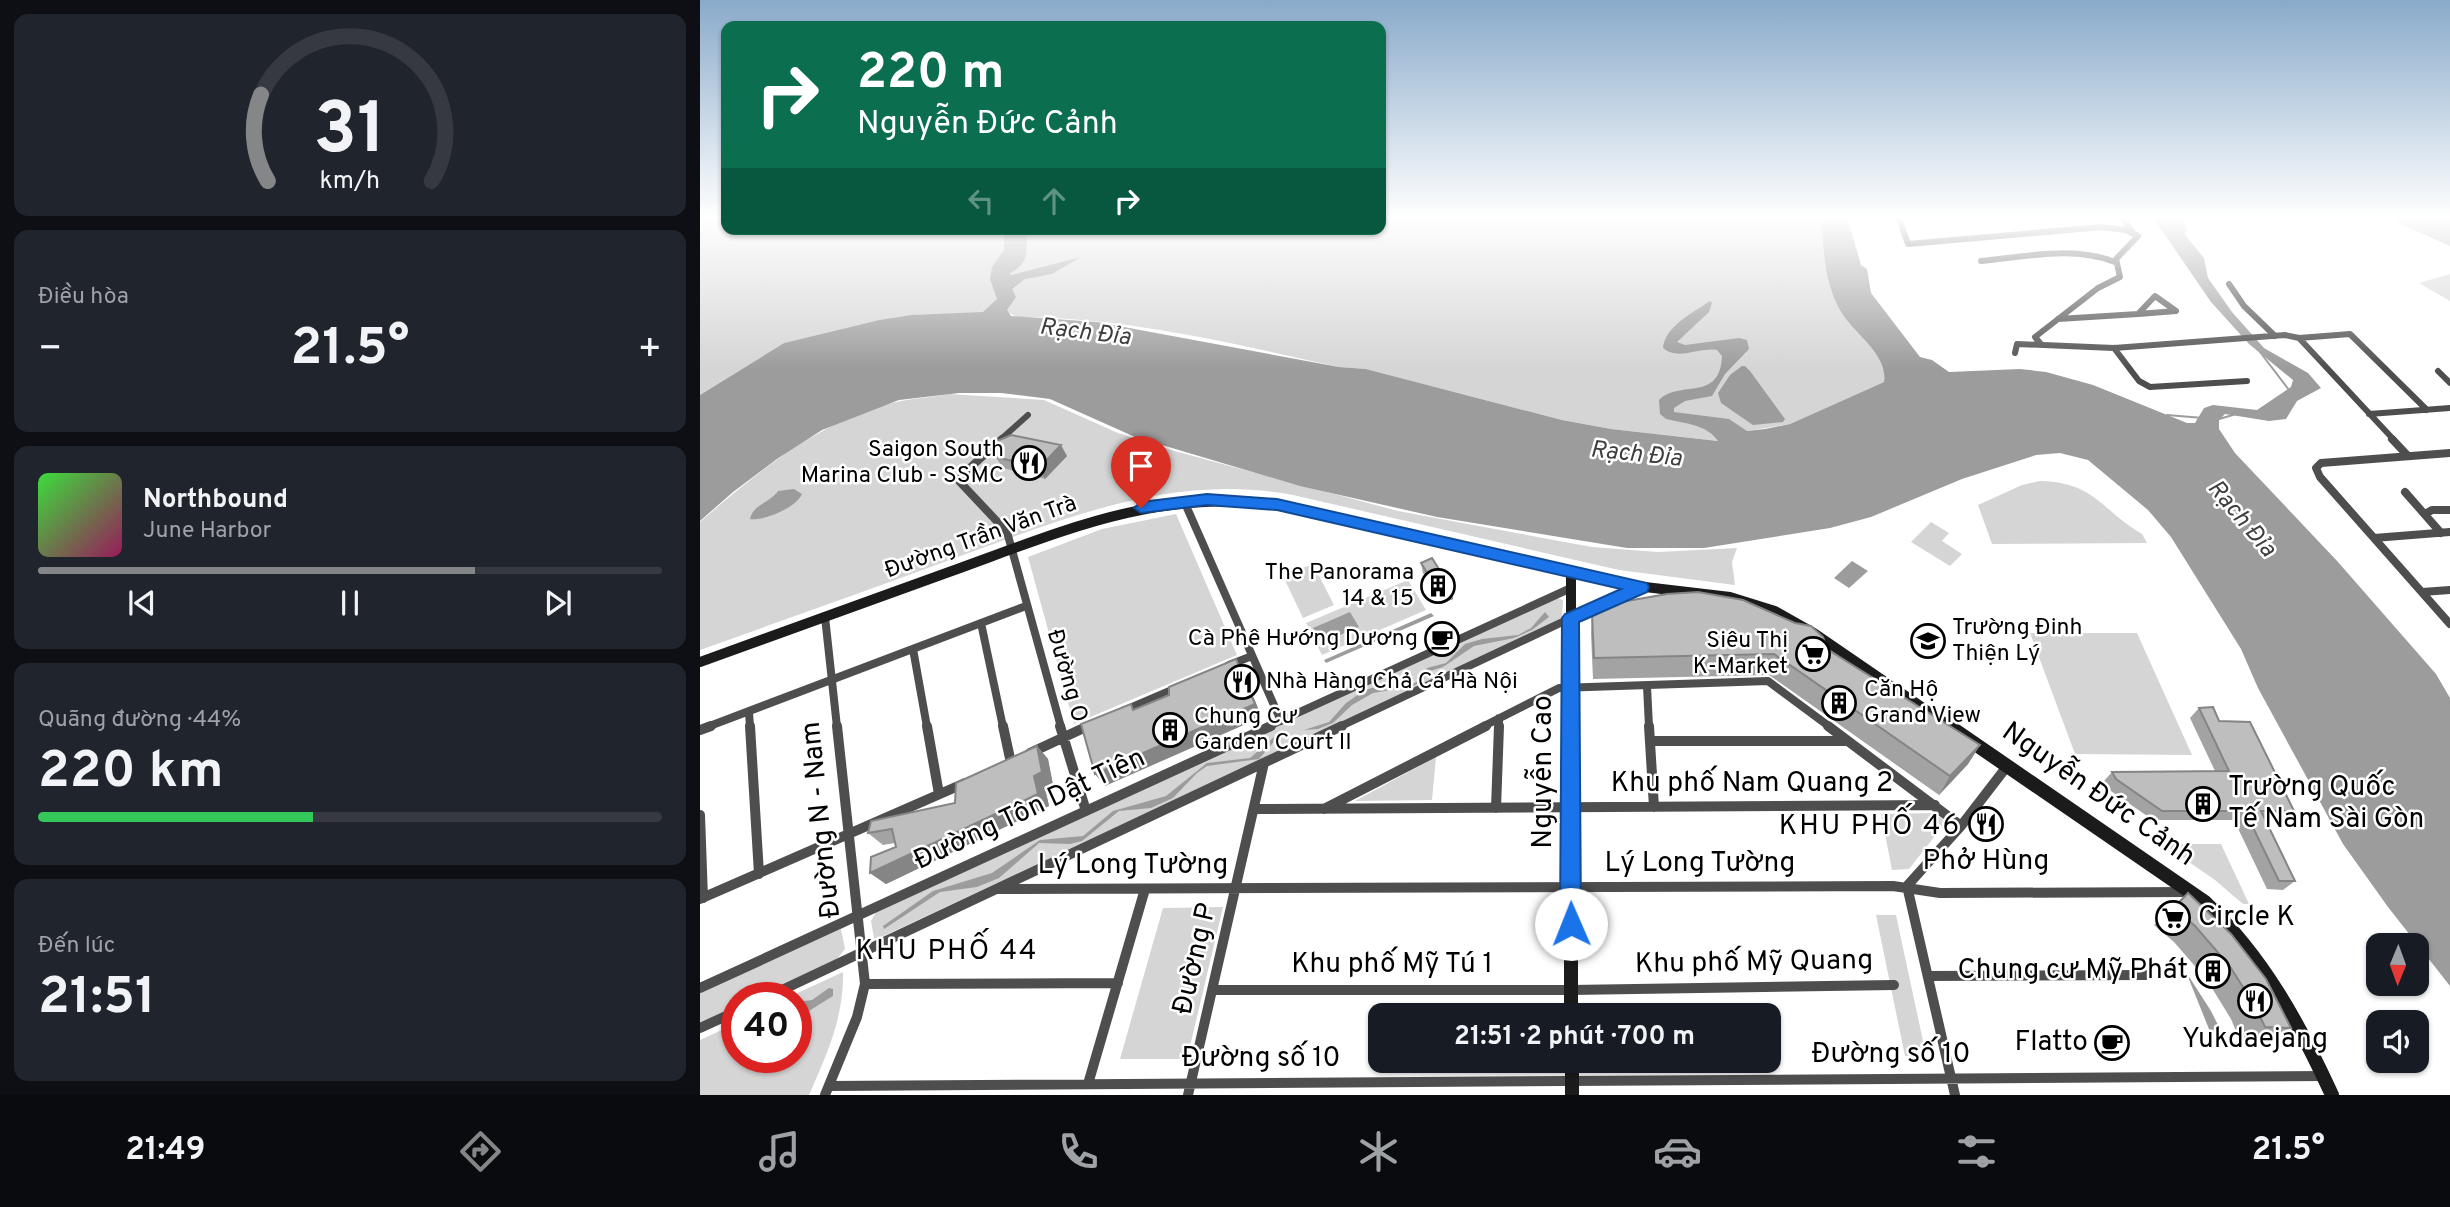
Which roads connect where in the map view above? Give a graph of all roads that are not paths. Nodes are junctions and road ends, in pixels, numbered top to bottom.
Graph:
1 (2117, 267) edge
2 (2229, 284) dead end
3 (2138, 314) junction
4 (2058, 319) junction
5 (2275, 336) junction
6 (2298, 338) junction
7 (2040, 343) junction
8 (2114, 348) junction
9 (2015, 353) dead end
10 (2438, 372) dead end
11 (2247, 381) dead end
12 (2450, 383) edge
13 (2450, 408) edge
14 (2427, 410) junction
15 (2369, 414) junction
16 (1028, 415) dead end
17 (2450, 453) edge
18 (2408, 456) junction
19 (2404, 492) dead end
20 (1184, 501) junction
21 (2450, 510) edge
22 (2425, 514) junction
23 (2446, 533) edge
24 (2374, 538) junction
25 (1011, 550) junction
26 (1571, 571) junction
27 (1641, 587) junction
28 (1571, 588) junction
29 (2450, 590) edge
30 (2422, 592) junction
31 (1026, 606) junction
32 (825, 617) junction
33 (1571, 618) junction
34 (981, 623) junction
35 (2450, 624) edge
36 (913, 649) junction
37 (1252, 656) junction
38 (700, 662) edge
39 (1214, 672) edge
40 (832, 680) junction
41 (1189, 682) edge
42 (1647, 685) junction
43 (1570, 686) junction
44 (749, 712) junction
45 (1113, 715) edge
46 (1499, 718) junction
47 (1101, 720) edge
48 (1281, 721) junction
49 (700, 730) edge
50 (1063, 736) junction
51 (1650, 741) junction
52 (1845, 741) junction
53 (1011, 763) junction
54 (1264, 763) junction
55 (2008, 765) junction
56 (999, 768) edge
57 (975, 778) edge
58 (939, 794) junction
59 (1934, 805) junction
60 (1570, 807) junction
61 (1654, 807) junction
62 (1496, 808) junction
63 (1254, 809) junction
64 (1324, 809) junction
65 (1086, 811) junction
66 (700, 815) edge
67 (1961, 826) junction
68 (849, 833) junction
69 (759, 874) junction
70 (1907, 886) junction
71 (1570, 887) junction
72 (1236, 888) junction
73 (997, 889) junction
74 (1145, 889) junction
75 (2193, 892) junction
76 (701, 899) edge
77 (857, 917) junction
78 (861, 952) junction
79 (2146, 975) dead end
80 (1928, 976) junction
81 (798, 982) edge
82 (1118, 983) junction
83 (864, 984) junction
84 (1894, 985) dead end
85 (700, 988) edge
86 (1212, 990) junction
87 (1571, 990) junction
88 (1572, 1003) edge
89 (721, 1018) edge
90 (700, 1028) edge
91 (2324, 1076) junction
92 (1951, 1079) junction
93 (1088, 1084) junction
94 (1572, 1088) edge
95 (1189, 1089) edge
96 (827, 1090) edge
97 (1955, 1095) edge
98 (2332, 1095) edge

1 - 4 street
2 - 5 street
3 - 3 street
3 - 4 street
4 - 7 street
5 - 6 street
5 - 8 street
6 - 14 street
6 - 15 street
7 - 8 street
7 - 9 street
8 - 11 street
10 - 12 street
13 - 14 street
14 - 15 street
15 - 18 street
16 - 25 street, Đường O
17 - 18 street
18 - 24 street
19 - 22 street
20 - 25 main road, Đường Trần Văn Trà
20 - 26 main road, Đường Trần Văn Trà
20 - 37 street
21 - 22 street
22 - 23 street
23 - 24 street
24 - 30 street
25 - 31 street, Đường O
25 - 32 main road, Đường Trần Văn Trà
26 - 27 main road, Nguyễn Đức Cảnh
26 - 28 main road, Nguyễn Cao
27 - 33 main road, Nguyễn Đức Cảnh
27 - 55 main road, Nguyễn Đức Cảnh
28 - 33 main road, Nguyễn Cao
28 - 48 street, Đường Tôn Dật Tiên
29 - 30 street
30 - 35 street
31 - 34 street
31 - 50 street, Đường O
32 - 38 main road, Đường Trần Văn Trà
32 - 40 street, Đường N - Nam
33 - 43 main road, Nguyễn Cao
33 - 54 street
34 - 36 street
34 - 53 street
36 - 40 street
36 - 58 street
37 - 39 street
37 - 48 street
40 - 44 street
40 - 68 street, Đường N - Nam
41 - 45 street
42 - 43 street, Khu phố Nam Quang 2
42 - 51 street
42 - 52 street, Khu phố Nam Quang 2
43 - 46 street
43 - 60 main road, Nguyễn Cao
44 - 49 street
44 - 69 street
46 - 62 street
46 - 64 street
47 - 50 street
48 - 65 street, Đường Tôn Dật Tiên
50 - 53 street
50 - 65 street, Đường O
51 - 52 street
51 - 61 street
52 - 59 street, Khu phố Nam Quang 2
53 - 56 street
54 - 63 street, Đường P
54 - 73 street
55 - 67 street
55 - 75 main road, Nguyễn Đức Cảnh
57 - 58 street
58 - 68 street
59 - 61 street, Khu phố Nam Quang 2
59 - 67 street, Khu phố Nam Quang 2
60 - 61 street, Khu phố Nam Quang 2
60 - 62 street, Khu phố Nam Quang 2
60 - 71 main road, Nguyễn Cao
62 - 64 street, Khu phố Nam Quang 2
63 - 64 street, Khu phố Nam Quang 2
63 - 72 street, Đường P
65 - 77 street, Đường Tôn Dật Tiên
66 - 76 street
67 - 70 street
68 - 69 street
68 - 77 street, Đường N - Nam
69 - 76 street
70 - 71 street, Lý Long Tường
70 - 75 street, Lý Long Tường
70 - 80 street
71 - 72 street, Lý Long Tường
71 - 87 main road, Nguyễn Cao
72 - 74 street, Lý Long Tường
72 - 86 street, Đường P
73 - 74 street, Lý Long Tường
73 - 78 street
74 - 82 street
75 - 91 main road, Nguyễn Đức Cảnh
77 - 78 street, Đường N - Nam
77 - 85 street, Đường Tôn Dật Tiên
78 - 81 street
78 - 83 street, Đường N - Nam
79 - 80 street
80 - 92 street
82 - 83 street
82 - 93 street
83 - 96 street, Đường N - Nam
84 - 87 street, Khu phố Mỹ Quang
86 - 87 street, Khu phố Mỹ Tú 1
86 - 95 street, Đường P
87 - 88 main road, Nguyễn Cao
89 - 90 street
91 - 92 street, Đường số 10
91 - 98 main road, Nguyễn Đức Cảnh
92 - 94 street, Đường số 10
92 - 97 street
93 - 95 street, Đường số 10
93 - 96 street, Đường số 10
94 - 95 street, Đường số 10

